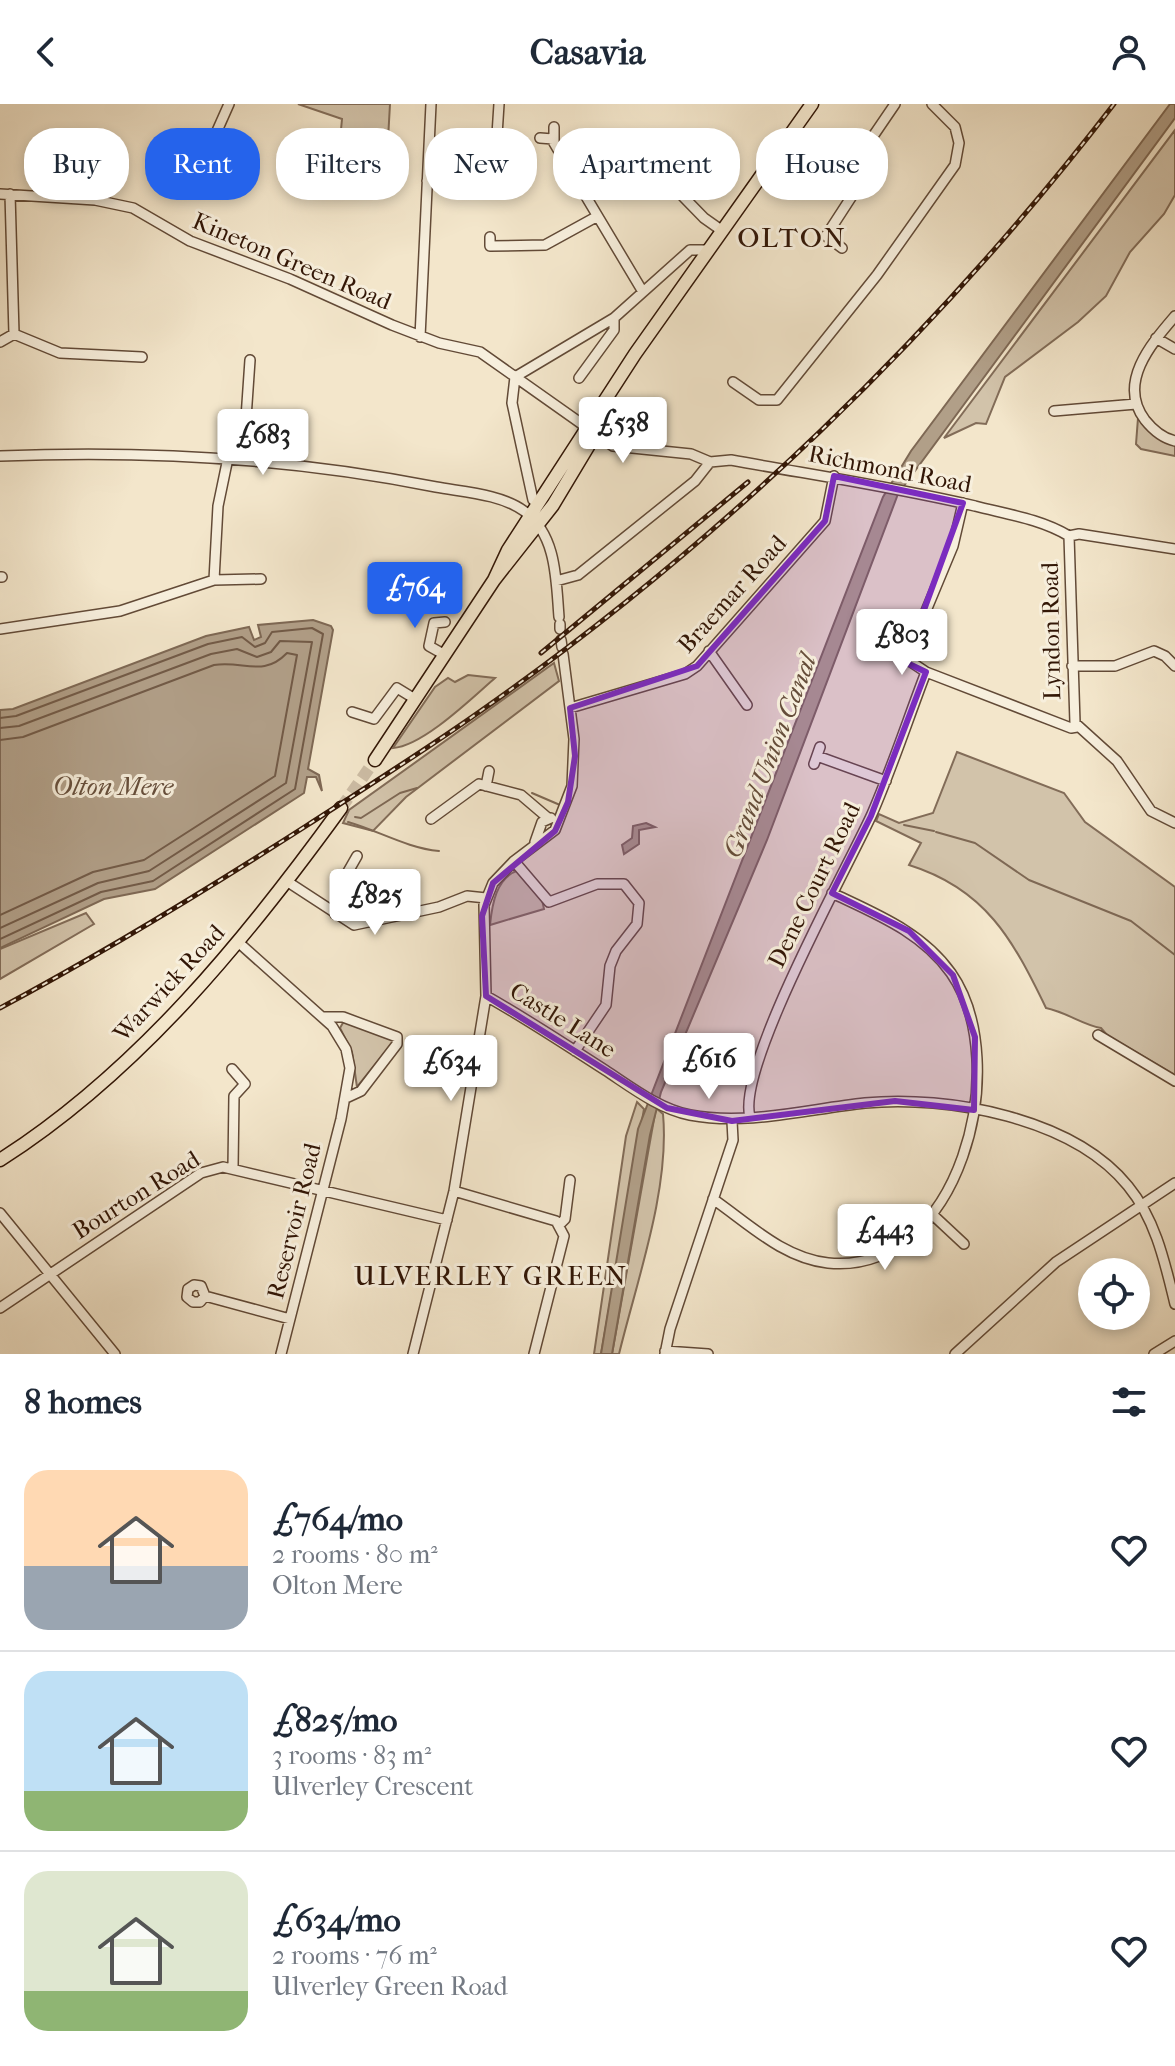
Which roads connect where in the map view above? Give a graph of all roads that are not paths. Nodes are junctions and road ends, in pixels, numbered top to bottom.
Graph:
1 (229, 104) edge
2 (431, 104) edge
3 (499, 104) edge
4 (812, 104) edge
5 (895, 104) edge
6 (932, 104) edge
7 (218, 128) edge
8 (430, 128) edge
9 (497, 128) edge
10 (540, 138) dead end
11 (553, 139) edge
12 (5, 194) edge
13 (426, 200) edge
14 (587, 200) edge
15 (686, 200) edge
16 (596, 217) junction
17 (721, 230) junction
18 (490, 237) dead end
19 (842, 248) dead end
20 (708, 250) junction
21 (643, 292) junction
22 (1175, 316) edge
23 (614, 318) junction
24 (14, 334) junction
25 (420, 337) junction
26 (1156, 338) junction
27 (0, 342) edge
28 (1175, 349) edge
29 (142, 357) dead end
30 (238, 369) dead end
31 (515, 377) junction
32 (579, 378) dead end
33 (733, 382) dead end
34 (1136, 404) junction
35 (1054, 411) dead end
36 (592, 434) junction
37 (1175, 441) edge
38 (0, 456) edge
39 (231, 458) junction
40 (710, 462) junction
41 (834, 476) junction
42 (533, 500) dead end
43 (963, 503) junction
44 (534, 521) junction
45 (1069, 536) junction
46 (1175, 549) edge
47 (261, 579) dead end
48 (214, 580) junction
49 (556, 581) junction
50 (445, 622) dead end
51 (0, 629) edge
52 (709, 651) junction
53 (445, 655) junction
54 (1072, 666) junction
55 (1175, 666) edge
56 (926, 672) junction
57 (415, 699) junction
58 (747, 705) dead end
59 (570, 708) junction
60 (352, 712) dead end
61 (1077, 727) junction
62 (817, 756) dead end
63 (375, 760) tunnel mouth
64 (489, 771) dead end
65 (886, 781) junction
66 (486, 786) junction
67 (341, 808) tunnel mouth
68 (431, 819) dead end
69 (1175, 823) edge
70 (548, 824) junction
71 (357, 856) dead end
72 (514, 861) junction
73 (288, 882) junction
74 (832, 893) junction
75 (486, 898) junction
76 (335, 914) junction
77 (238, 942) junction
78 (486, 996) junction
79 (323, 1017) junction
80 (1098, 1035) dead end
81 (575, 1051) junction
82 (232, 1069) dead end
83 (1175, 1081) edge
84 (346, 1098) junction
85 (974, 1110) junction
86 (750, 1117) junction
87 (732, 1121) junction
88 (0, 1160) edge
89 (233, 1167) junction
90 (570, 1180) dead end
91 (1175, 1183) edge
92 (323, 1189) junction
93 (454, 1191) junction
94 (713, 1199) junction
95 (1141, 1205) junction
96 (0, 1213) edge
97 (934, 1216) junction
98 (447, 1220) junction
99 (560, 1224) junction
100 (964, 1244) dead end
101 (50, 1274) junction
102 (205, 1296) dead end
103 (1175, 1304) edge
104 (0, 1308) edge
105 (290, 1319) junction
106 (1175, 1341) edge
107 (665, 1353) edge
108 (115, 1354) edge
109 (281, 1354) edge
110 (413, 1354) edge
111 (534, 1354) edge
112 (708, 1354) edge
113 (955, 1354) edge
114 (1154, 1354) edge

1 - 7 street
2 - 8 street
3 - 9 street
4 - 17 highway
5 - 19 street
6 - 33 street
10 - 11 street
12 - 24 street
12 - 25 street, Kineton Green Road
13 - 25 street
14 - 16 street
15 - 17 street
16 - 18 street
16 - 21 street
17 - 20 highway
20 - 21 street
20 - 36 highway
21 - 23 street
22 - 26 street
23 - 31 street
23 - 32 street
24 - 27 street
24 - 29 street
25 - 31 street, Kineton Green Road
26 - 28 street
26 - 34 street
30 - 39 street
31 - 36 street, Kineton Green Road
31 - 42 street
34 - 35 street
34 - 37 street
36 - 40 street, Richmond Road
36 - 44 highway
38 - 39 street
39 - 44 street
39 - 48 street
40 - 41 street, Richmond Road
40 - 49 street
41 - 43 street, Richmond Road
41 - 52 street, Braemar Road
43 - 45 street, Richmond Road
43 - 56 street
44 - 49 street
44 - 53 highway
45 - 46 street, Richmond Road
45 - 54 street, Lyndon Road
47 - 48 street
48 - 51 street
49 - 59 street
50 - 53 street
52 - 58 street
52 - 59 street, Braemar Road
53 - 57 highway
54 - 55 street
54 - 61 street, Lyndon Road
56 - 61 street
56 - 65 street, Dene Court Road
57 - 60 street
57 - 63 highway
59 - 70 street
61 - 69 street, Lyndon Road
62 - 65 street
64 - 66 street
65 - 74 street, Dene Court Road
66 - 68 street
66 - 70 street
67 - 73 highway, Warwick Road
70 - 72 street
71 - 76 street
72 - 75 street
72 - 81 street
73 - 76 street
73 - 77 highway, Warwick Road
74 - 85 street
74 - 86 street, Dene Court Road
75 - 76 street
75 - 78 street
77 - 79 street, Reservoir Road
77 - 88 highway, Warwick Road
78 - 81 street, Castle Lane
78 - 93 street
79 - 84 street, Reservoir Road
79 - 84 street
80 - 83 street
81 - 87 street, Castle Lane
82 - 89 street
84 - 92 street, Reservoir Road
85 - 86 street, Castle Lane
85 - 95 street, Castle Lane
85 - 97 street
86 - 87 street, Castle Lane
87 - 94 street
89 - 92 street, Bourton Road
89 - 101 street, Bourton Road
90 - 99 street
91 - 95 street
92 - 98 street, Bourton Road
92 - 105 street, Reservoir Road
93 - 98 street
93 - 99 street
94 - 97 street
94 - 107 street
95 - 103 street, Castle Lane
95 - 113 street
96 - 101 street
97 - 100 street
98 - 110 street
99 - 111 street
101 - 104 street, Bourton Road
101 - 108 street
102 - 105 street
105 - 109 street, Reservoir Road
106 - 114 street
107 - 112 street

